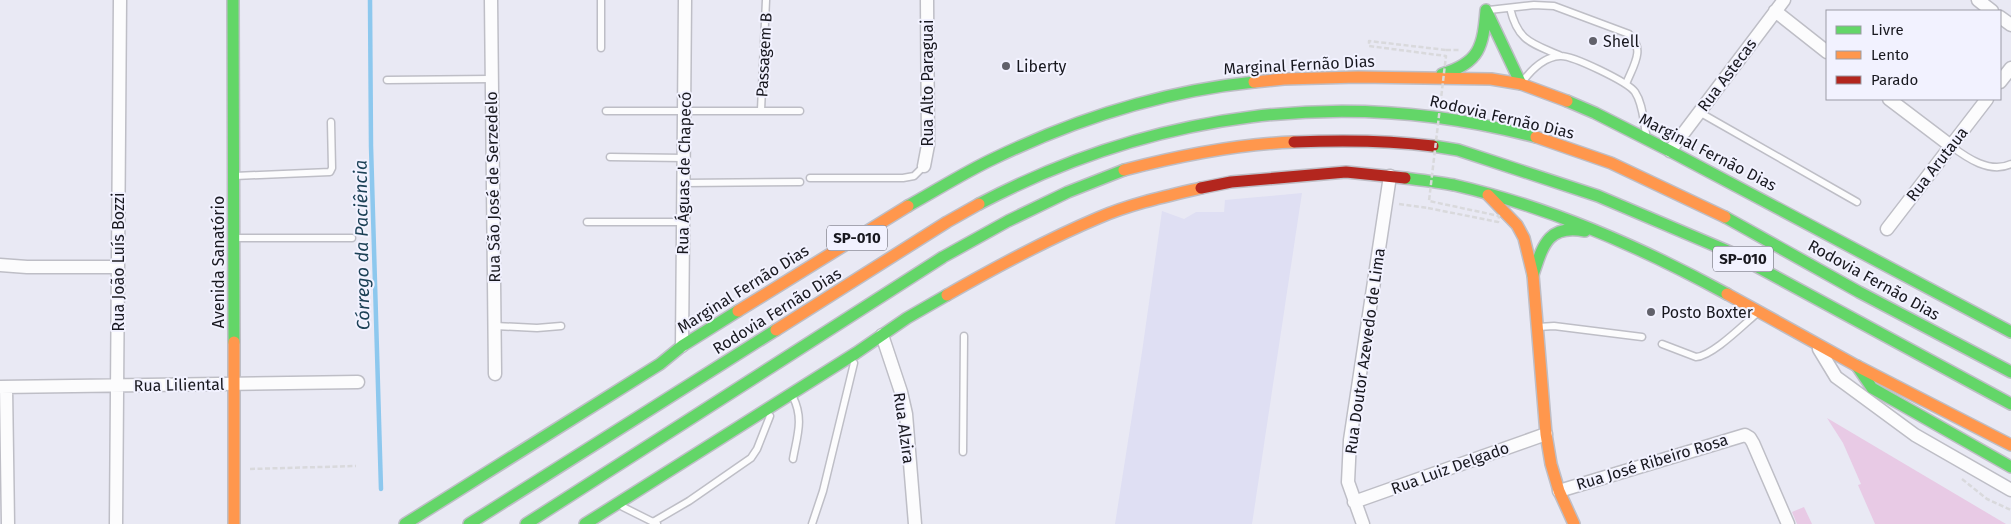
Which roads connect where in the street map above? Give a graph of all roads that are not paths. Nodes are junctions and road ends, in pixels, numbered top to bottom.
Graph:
1 (120, 0) edge
2 (233, 0) edge
3 (491, 0) edge
4 (601, 0) edge
5 (685, 0) edge
6 (766, 0) edge
7 (927, 0) edge
8 (1784, 0) edge
9 (1978, 0) edge
10 (1485, 5) edge
11 (1510, 8) junction
12 (1991, 10) edge
13 (1775, 11) junction
14 (2001, 18) edge
15 (2011, 26) edge
16 (601, 48) dead end
17 (1826, 51) edge
18 (1561, 56) junction
19 (2011, 68) edge
20 (492, 78) junction
21 (1426, 78) junction
22 (387, 80) dead end
23 (2001, 81) edge
24 (1521, 84) junction
25 (1626, 84) junction
26 (1890, 100) edge
27 (1986, 100) edge
28 (761, 110) junction
29 (606, 111) dead end
30 (685, 111) junction
31 (800, 112) dead end
32 (1699, 112) junction
33 (331, 122) dead end
34 (1647, 139) junction
35 (1951, 146) junction
36 (1670, 151) junction
37 (610, 157) dead end
38 (684, 158) junction
39 (2011, 164) edge
40 (924, 166) joint
41 (234, 176) junction
42 (1390, 176) junction
43 (810, 178) dead end
44 (800, 182) dead end
45 (684, 184) junction
46 (1486, 193) junction
47 (1857, 202) dead end
48 (587, 222) dead end
49 (684, 222) junction
50 (1887, 229) dead end
51 (1603, 233) junction
52 (234, 238) junction
53 (352, 238) dead end
54 (0, 265) edge
55 (118, 267) junction
56 (1533, 275) junction
57 (1759, 312) junction
58 (495, 326) junction
59 (561, 326) dead end
60 (1537, 327) junction
61 (2011, 332) edge
62 (882, 335) junction
63 (964, 336) dead end
64 (1642, 337) dead end
65 (1815, 343) junction
66 (1662, 344) dead end
67 (682, 346) junction
68 (856, 353) junction
69 (1858, 366) junction
70 (2011, 372) edge
71 (495, 374) dead end
72 (358, 382) dead end
73 (233, 384) junction
74 (118, 386) junction
75 (3, 387) edge
76 (791, 394) junction
77 (2011, 404) edge
78 (774, 405) junction
79 (1546, 434) junction
80 (2011, 445) edge
81 (963, 452) dead end
82 (793, 459) dead end
83 (2011, 467) edge
84 (2011, 490) edge
85 (1559, 491) junction
86 (1354, 502) junction
87 (618, 504) junction
88 (655, 523) edge
89 (8, 524) edge
90 (116, 524) edge
91 (234, 524) edge
92 (405, 524) edge
93 (469, 524) edge
94 (526, 524) edge
95 (585, 524) edge
96 (812, 524) edge
97 (915, 524) edge
98 (1363, 524) edge
99 (1574, 524) edge
100 (1788, 524) edge

1 - 55 street, Rua João Luís Bozzi
2 - 41 main road, Avenida Sanatório
3 - 20 street, Rua São José de Serzedelo
4 - 16 lane
5 - 30 street, Rua Águas de Chapecó
6 - 28 lane, Passagem B
7 - 40 street, Rua Alto Paraguai
8 - 13 street, Rua Astecas
9 - 12 street
10 - 11 lane
10 - 21 main road
10 - 24 main road
11 - 18 lane
11 - 25 lane
13 - 17 street
13 - 32 street, Rua Astecas
14 - 15 street
18 - 24 lane
18 - 25 lane
19 - 23 street
20 - 22 lane
20 - 58 street, Rua São José de Serzedelo
21 - 24 main road, Marginal Fernão Dias / SP-010
21 - 67 main road, Marginal Fernão Dias / SP-010
24 - 34 main road, Marginal Fernão Dias / SP-010
25 - 34 lane
26 - 35 street
27 - 35 street, Rua Arutaua
28 - 30 lane
28 - 31 lane
29 - 30 lane
30 - 38 street, Rua Águas de Chapecó
32 - 36 street, Rua Astecas
32 - 47 lane
33 - 41 lane
34 - 36 main road, Marginal Fernão Dias / SP-010
35 - 39 lane
35 - 50 street, Rua Arutaua
36 - 61 main road, Marginal Fernão Dias / SP-010
37 - 38 lane
38 - 45 street, Rua Águas de Chapecó
40 - 43 lane
41 - 52 main road, Avenida Sanatório
42 - 46 main road, SP-010
42 - 62 main road, SP-010
42 - 86 street, Rua Doutor Azevedo de Lima
44 - 45 lane
45 - 49 street, Rua Águas de Chapecó
46 - 51 main road, SP-010
46 - 56 main road
48 - 49 lane
49 - 67 street, Rua Águas de Chapecó
51 - 56 main road
51 - 57 main road, SP-010
52 - 53 lane
52 - 73 main road, Avenida Sanatório
54 - 55 street
55 - 74 street, Rua João Luís Bozzi
56 - 60 main road
57 - 65 main road, SP-010
57 - 66 lane
58 - 59 lane
58 - 71 street, Rua São José de Serzedelo
60 - 64 lane
60 - 79 main road
62 - 68 main road, SP-010
62 - 97 street, Rua Alzira
63 - 81 lane
65 - 69 main road, SP-010
65 - 84 street
67 - 92 main road, Marginal Fernão Dias / SP-010
68 - 76 main road, SP-010
68 - 96 lane
69 - 80 main road
69 - 83 main road
70 - 93 main road, Rodovia Fernão Dias / SP-010
72 - 73 street, Rua Liliental
73 - 74 street, Rua Liliental
73 - 91 main road, Avenida Sanatório
74 - 75 street, Rua Liliental
74 - 90 street, Rua João Luís Bozzi
75 - 89 street
76 - 78 main road, SP-010
76 - 82 lane
77 - 94 main road, SP-010
78 - 87 main road, SP-010
78 - 88 lane
79 - 85 main road
79 - 86 street, Rua Luiz Delgado
85 - 99 main road
85 - 100 street, Rua José Ribeiro Rosa
86 - 98 street, Rua Doutor Azevedo de Lima
87 - 88 lane
87 - 95 main road, SP-010

